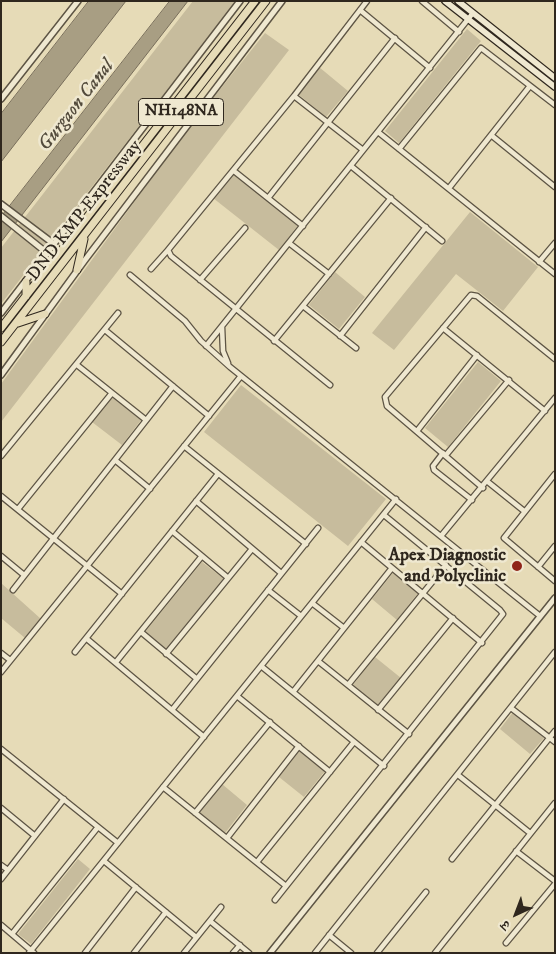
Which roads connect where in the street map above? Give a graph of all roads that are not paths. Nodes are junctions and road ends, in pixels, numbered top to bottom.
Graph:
1 (78, 1) edge
2 (240, 1) edge
3 (255, 1) edge
4 (266, 1) edge
5 (282, 1) edge
6 (367, 1) edge
7 (422, 1) edge
8 (445, 1) edge
9 (458, 1) edge
10 (360, 10) junction
11 (473, 13) junction
12 (468, 20) junction
13 (458, 32) junction
14 (395, 38) junction
15 (430, 68) junction
16 (555, 78) edge
17 (530, 86) junction
18 (555, 87) edge
19 (294, 96) junction
20 (1, 99) edge
21 (555, 106) edge
22 (328, 122) junction
23 (378, 132) junction
24 (491, 135) junction
25 (399, 149) junction
26 (363, 150) junction
27 (351, 166) junction
28 (234, 171) junction
29 (555, 187) edge
30 (449, 188) junction
31 (268, 198) junction
32 (390, 198) junction
33 (3, 205) edge
34 (1, 216) edge
35 (303, 226) junction
36 (426, 227) junction
37 (245, 228) dead end
38 (85, 236) junction
39 (442, 241) dead end
40 (555, 243) edge
41 (54, 244) junction
42 (289, 244) junction
43 (168, 250) junction
44 (47, 253) junction
45 (539, 262) junction
46 (78, 270) junction
47 (151, 270) dead end
48 (329, 274) junction
49 (555, 274) edge
50 (130, 275) dead end
51 (200, 280) junction
52 (26, 282) junction
53 (26, 296) junction
54 (303, 306) junction
55 (236, 309) junction
56 (1, 313) edge
57 (45, 314) junction
58 (118, 314) dead end
59 (18, 323) junction
60 (223, 326) junction
61 (1, 328) edge
62 (443, 328) junction
63 (105, 330) junction
64 (340, 336) junction
65 (274, 341) junction
66 (1, 342) edge
67 (206, 346) junction
68 (356, 348) dead end
69 (478, 355) junction
70 (555, 359) edge
71 (77, 365) junction
72 (230, 367) junction
73 (1, 375) edge
74 (241, 376) junction
75 (509, 380) junction
76 (330, 385) dead end
77 (173, 386) junction
78 (112, 393) junction
79 (555, 398) edge
80 (545, 411) junction
81 (209, 416) junction
82 (146, 420) junction
83 (417, 431) junction
84 (184, 446) junction
85 (444, 454) junction
86 (1, 456) edge
87 (114, 460) junction
88 (218, 474) junction
89 (555, 474) edge
90 (488, 482) junction
91 (483, 488) junction
92 (150, 489) junction
93 (1, 496) edge
94 (396, 499) junction
95 (472, 500) junction
96 (196, 502) junction
97 (18, 510) junction
98 (524, 512) junction
99 (384, 515) junction
100 (318, 528) dead end
101 (172, 531) junction
102 (441, 536) junction
103 (53, 538) junction
104 (362, 542) junction
105 (306, 544) junction
106 (555, 546) edge
107 (252, 549) junction
108 (1, 556) edge
109 (202, 556) junction
110 (446, 565) junction
111 (88, 566) junction
112 (538, 567) junction
113 (392, 568) junction
114 (281, 574) junction
115 (24, 575) junction
116 (227, 577) junction
117 (555, 581) edge
118 (12, 590) dead end
119 (268, 590) junction
120 (423, 593) junction
121 (122, 594) junction
122 (555, 598) edge
123 (312, 604) junction
124 (301, 616) junction
125 (540, 616) junction
126 (453, 618) junction
127 (344, 628) junction
128 (141, 632) junction
129 (87, 638) junction
130 (482, 643) junction
131 (76, 652) dead end
132 (555, 652) edge
133 (1, 653) edge
134 (166, 654) junction
135 (10, 660) junction
136 (318, 661) junction
137 (116, 662) junction
138 (261, 666) junction
139 (1, 672) edge
140 (197, 679) junction
141 (348, 685) junction
142 (293, 692) junction
143 (237, 696) junction
144 (510, 708) junction
145 (172, 710) junction
146 (378, 710) junction
147 (270, 722) junction
148 (555, 731) edge
149 (409, 734) junction
150 (204, 736) junction
151 (549, 737) junction
152 (354, 742) junction
153 (555, 742) edge
154 (299, 746) junction
155 (1, 749) edge
156 (384, 766) junction
157 (330, 772) junction
158 (458, 775) junction
159 (163, 787) junction
160 (64, 799) junction
161 (555, 803) edge
162 (495, 805) junction
163 (1, 808) edge
164 (196, 813) junction
165 (98, 827) junction
166 (530, 834) junction
167 (35, 836) junction
168 (227, 838) junction
169 (118, 843) junction
170 (516, 851) junction
171 (452, 859) dead end
172 (104, 861) junction
173 (256, 862) junction
174 (1, 865) edge
175 (8, 870) junction
176 (1, 879) edge
177 (555, 883) edge
178 (286, 886) junction
179 (136, 887) junction
180 (426, 892) dead end
181 (275, 900) dead end
182 (221, 907) dead end
183 (166, 912) junction
184 (210, 921) junction
185 (1, 925) edge
186 (12, 934) junction
187 (329, 935) junction
188 (196, 937) junction
189 (506, 943) dead end
190 (240, 945) junction
191 (31, 952) edge
192 (84, 953) edge
193 (134, 953) edge
194 (184, 953) edge
195 (233, 953) edge
196 (249, 953) edge
197 (270, 953) edge
198 (314, 953) edge
199 (350, 953) edge
200 (377, 953) edge
201 (435, 953) edge

1 - 20 street
2 - 41 street
3 - 53 highway, DND KMP Expressway / NH148NA
4 - 38 highway, DND KMP Expressway / NH148NA
5 - 46 street
6 - 10 street
7 - 13 street
8 - 12 main road
9 - 11 main road
10 - 14 street
10 - 19 street
11 - 12 street
11 - 16 main road
12 - 13 street
12 - 18 main road
13 - 15 street
14 - 15 street
14 - 22 street
15 - 23 street
17 - 21 street
17 - 24 street
17 - 25 street
19 - 22 street
19 - 28 street
22 - 26 street
22 - 31 street
23 - 25 street
23 - 26 street
24 - 29 street
24 - 30 street
25 - 30 street
26 - 27 street
27 - 32 street
27 - 35 street
28 - 31 street
28 - 43 street
30 - 45 street
31 - 35 street
32 - 36 street
32 - 48 street
33 - 41 street
34 - 44 street
35 - 42 street
36 - 39 street
36 - 64 street
37 - 51 street
38 - 46 highway
38 - 59 highway, DND KMP Expressway / NH148NA
40 - 45 street
41 - 44 street
42 - 48 street
42 - 55 street
43 - 47 street
43 - 51 street
44 - 52 street
45 - 49 street
46 - 57 street
48 - 54 street
50 - 67 street
51 - 55 street
52 - 53 highway
52 - 56 street
53 - 61 highway, DND KMP Expressway / NH148NA
54 - 64 street
54 - 65 street
55 - 60 street
55 - 65 street
57 - 59 highway
57 - 73 street
58 - 63 street
59 - 66 highway, DND KMP Expressway / NH148NA
60 - 67 street
60 - 72 street
62 - 69 street
62 - 70 street
62 - 83 street
63 - 71 street
63 - 77 street
64 - 68 street
65 - 76 street
67 - 72 street
69 - 75 street
69 - 83 street
71 - 78 street
71 - 86 street
72 - 74 street
74 - 81 street
74 - 94 street
75 - 80 street
75 - 85 street
77 - 81 street
77 - 82 street
78 - 82 street
78 - 97 street
79 - 80 street
80 - 90 street
81 - 84 street
82 - 87 street
83 - 85 street
84 - 88 street
84 - 92 street
85 - 91 street
85 - 95 street
87 - 92 street
87 - 103 street
88 - 96 street
88 - 105 street
89 - 98 street
90 - 91 street
90 - 98 street
91 - 95 street
92 - 111 street
93 - 97 street
94 - 99 street
94 - 102 street
95 - 102 street
96 - 101 street
96 - 107 street
97 - 103 street
98 - 112 street
99 - 104 street
99 - 110 street
100 - 105 street
101 - 109 street
101 - 121 street
102 - 125 street
103 - 111 street
103 - 115 street
104 - 113 street
104 - 123 street
105 - 114 street
106 - 112 street
107 - 114 street
107 - 116 street
108 - 115 street
109 - 116 street
109 - 128 street
110 - 120 street
110 - 130 street
111 - 121 street
111 - 135 street
112 - 117 street
113 - 120 street
113 - 127 street
114 - 119 street
115 - 118 street
116 - 134 street
119 - 124 street
119 - 140 street
120 - 126 street
120 - 141 street
121 - 129 street
122 - 125 street
123 - 124 street
123 - 127 street
124 - 138 street
125 - 197 street
126 - 130 street
126 - 146 street
127 - 136 street
128 - 134 street
128 - 137 street
129 - 131 street
129 - 137 street
130 - 149 street
132 - 144 street
133 - 135 street
134 - 140 street
135 - 139 street
136 - 141 street
136 - 142 street
137 - 145 street
138 - 142 street
138 - 143 street
140 - 145 street
141 - 146 street
142 - 152 street
143 - 147 street
143 - 150 street
144 - 151 street
144 - 158 street
145 - 150 street
146 - 149 street
147 - 154 street
147 - 164 street
148 - 151 street
149 - 156 street
150 - 159 street
151 - 153 street
151 - 162 street
152 - 156 street
152 - 157 street
154 - 157 street
154 - 168 street
155 - 160 street
156 - 178 street
157 - 173 street
158 - 162 street
158 - 187 street
159 - 164 street
159 - 169 street
160 - 165 street
160 - 167 street
161 - 166 street
162 - 166 street
162 - 171 street
163 - 167 street
164 - 168 street
165 - 169 street
165 - 186 street
166 - 170 street
167 - 175 street
168 - 173 street
169 - 172 street
170 - 177 street
170 - 201 street
172 - 179 street
172 - 191 street
173 - 178 street
174 - 175 street
175 - 176 street
177 - 189 street
178 - 181 street
179 - 183 street
179 - 192 street
180 - 200 street
182 - 184 street
183 - 188 street
183 - 193 street
184 - 188 street
184 - 190 street
185 - 186 street
186 - 191 street
187 - 198 street
187 - 199 street
188 - 194 street
190 - 195 street
190 - 196 street

